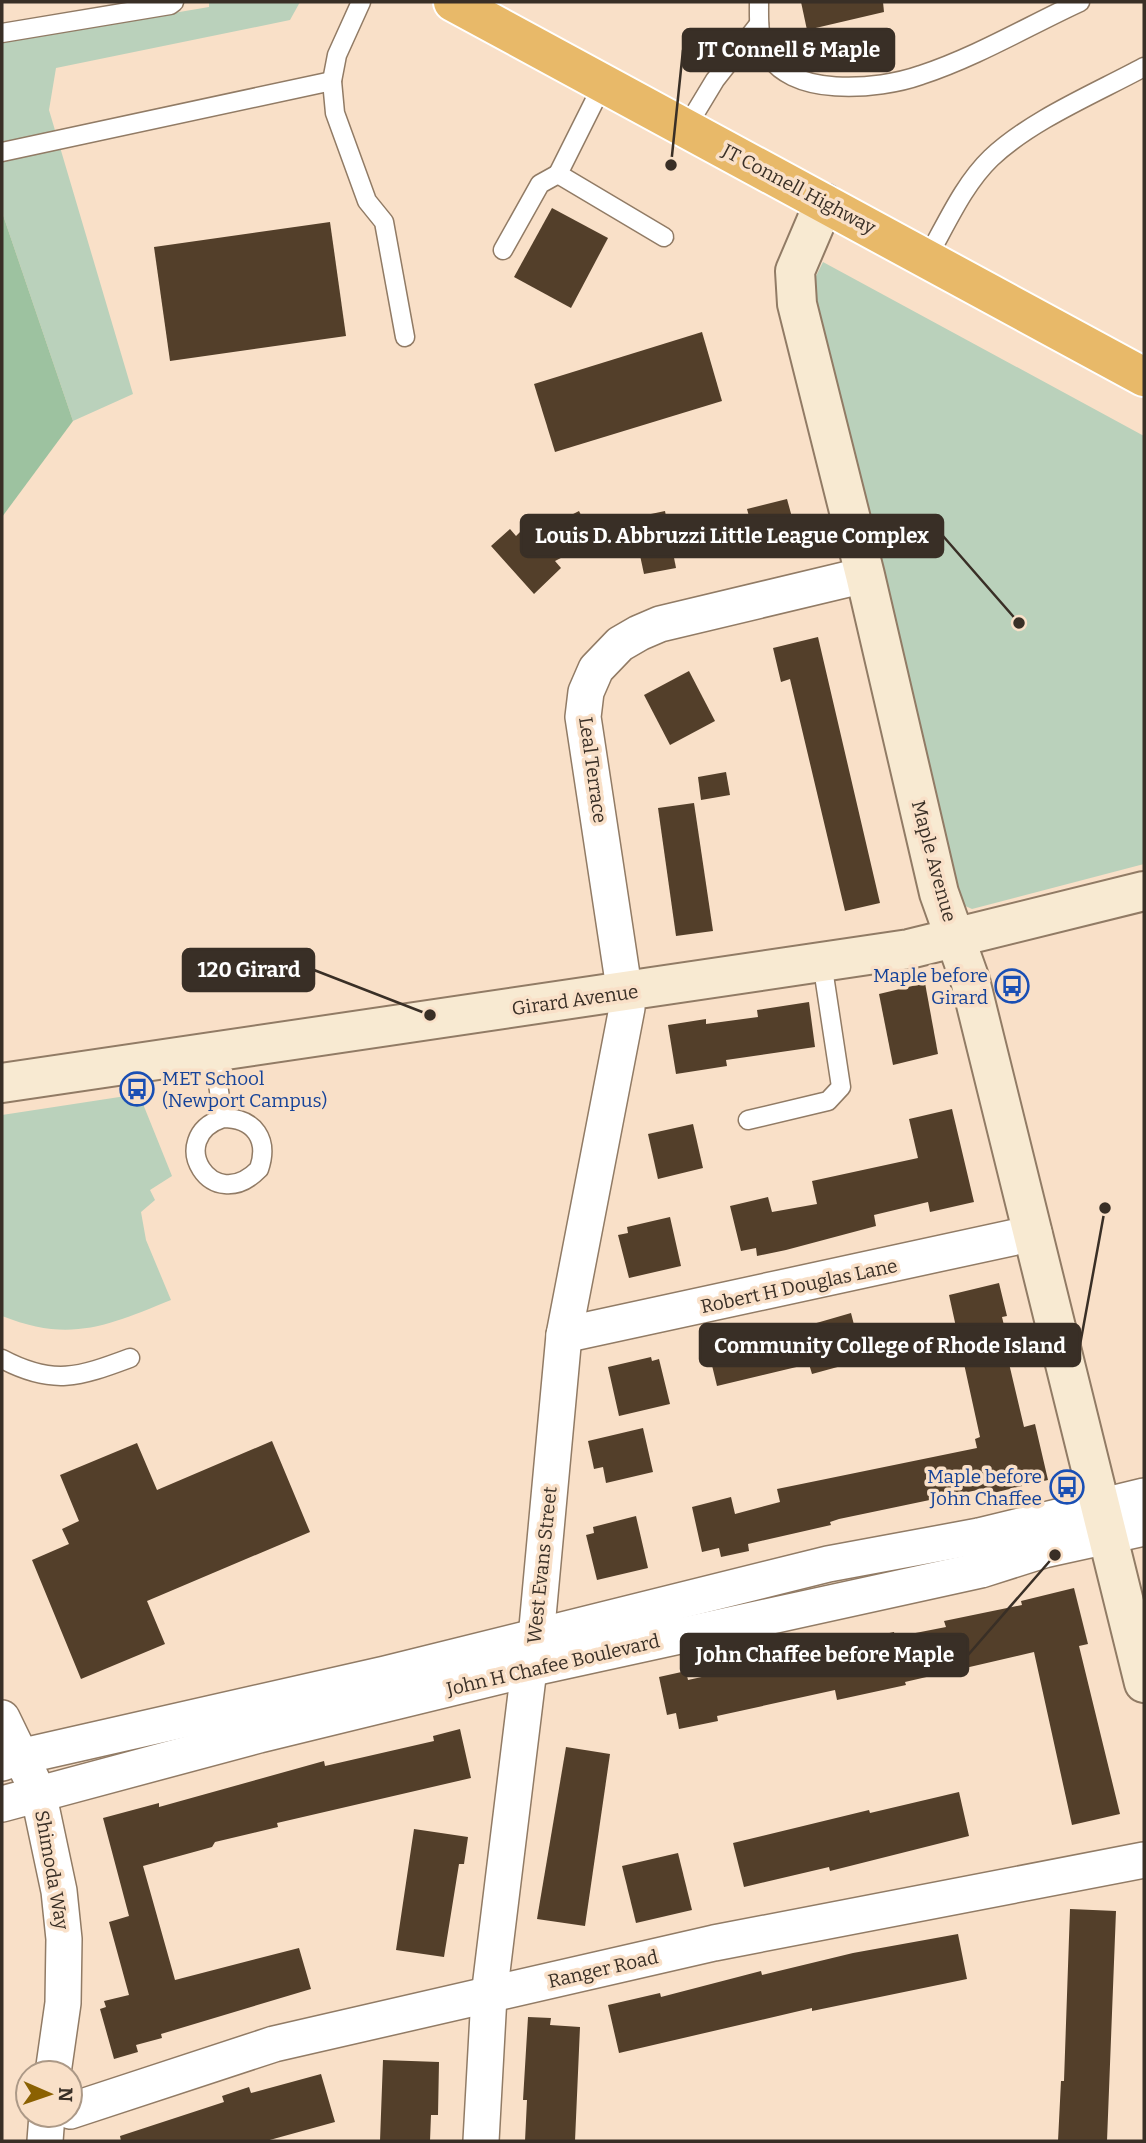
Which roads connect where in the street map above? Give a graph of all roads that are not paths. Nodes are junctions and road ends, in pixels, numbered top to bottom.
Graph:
1 (173, 2) edge
2 (361, 2) edge
3 (453, 2) edge
4 (759, 2) edge
5 (1080, 2) edge
6 (759, 24) junction
7 (2, 33) edge
8 (1144, 66) edge
9 (332, 81) junction
10 (603, 83) junction
11 (686, 128) junction
12 (2, 152) edge
13 (558, 174) junction
14 (824, 203) junction
15 (664, 237) dead end
16 (503, 250) dead end
17 (926, 258) junction
18 (405, 337) dead end
19 (1144, 377) edge
20 (865, 575) junction
21 (1144, 891) edge
22 (955, 939) junction
23 (822, 962) junction
24 (626, 993) junction
25 (213, 1050) junction
26 (2, 1083) edge
27 (223, 1118) dead end
28 (748, 1120) dead end
29 (1034, 1233) junction
30 (564, 1335) junction
31 (130, 1358) dead end
32 (2, 1359) edge
33 (1144, 1496) edge
34 (1104, 1521) junction
35 (1144, 1528) edge
36 (533, 1653) junction
37 (1144, 1683) edge
38 (2, 1717) edge
39 (10, 1760) edge
40 (38, 1792) junction
41 (2, 1804) edge
42 (1144, 1860) edge
43 (489, 1996) junction
44 (55, 2059) edge
45 (84, 2109) edge
46 (481, 2141) edge

1 - 7 lane
2 - 9 lane
3 - 10 highway, JT Connell Highway
4 - 6 lane
5 - 6 lane
6 - 11 lane
8 - 17 lane
9 - 12 lane
9 - 18 lane
10 - 11 highway, JT Connell Highway
10 - 13 lane
11 - 14 highway, JT Connell Highway
13 - 15 lane
13 - 16 lane
14 - 17 highway, JT Connell Highway
14 - 20 street, Maple Avenue
17 - 19 highway, JT Connell Highway
20 - 22 street, Maple Avenue
20 - 24 street, Leal Terrace
21 - 22 street, Girard Avenue
22 - 23 street, Girard Avenue
22 - 29 street, Maple Avenue
23 - 24 street, Girard Avenue
23 - 28 lane
24 - 25 street, Girard Avenue
24 - 30 street, West Evans Street
25 - 26 street, Girard Avenue
25 - 27 lane
29 - 30 street, Robert H Douglas Lane
29 - 34 street, Maple Avenue
30 - 36 street, West Evans Street
31 - 32 lane
33 - 34 street
34 - 35 street
34 - 36 street, John H Chafee Boulevard
34 - 37 street, Maple Avenue
36 - 39 street, John H Chafee Boulevard
36 - 40 street, John H Chafee Boulevard
36 - 43 street, West Evans Street
38 - 39 street, Shimoda Way
39 - 40 street, Shimoda Way
40 - 41 street, John H Chafee Boulevard
40 - 44 street, Shimoda Way
42 - 43 street, Ranger Road
43 - 45 street, Ranger Road
43 - 46 street, West Evans Street

